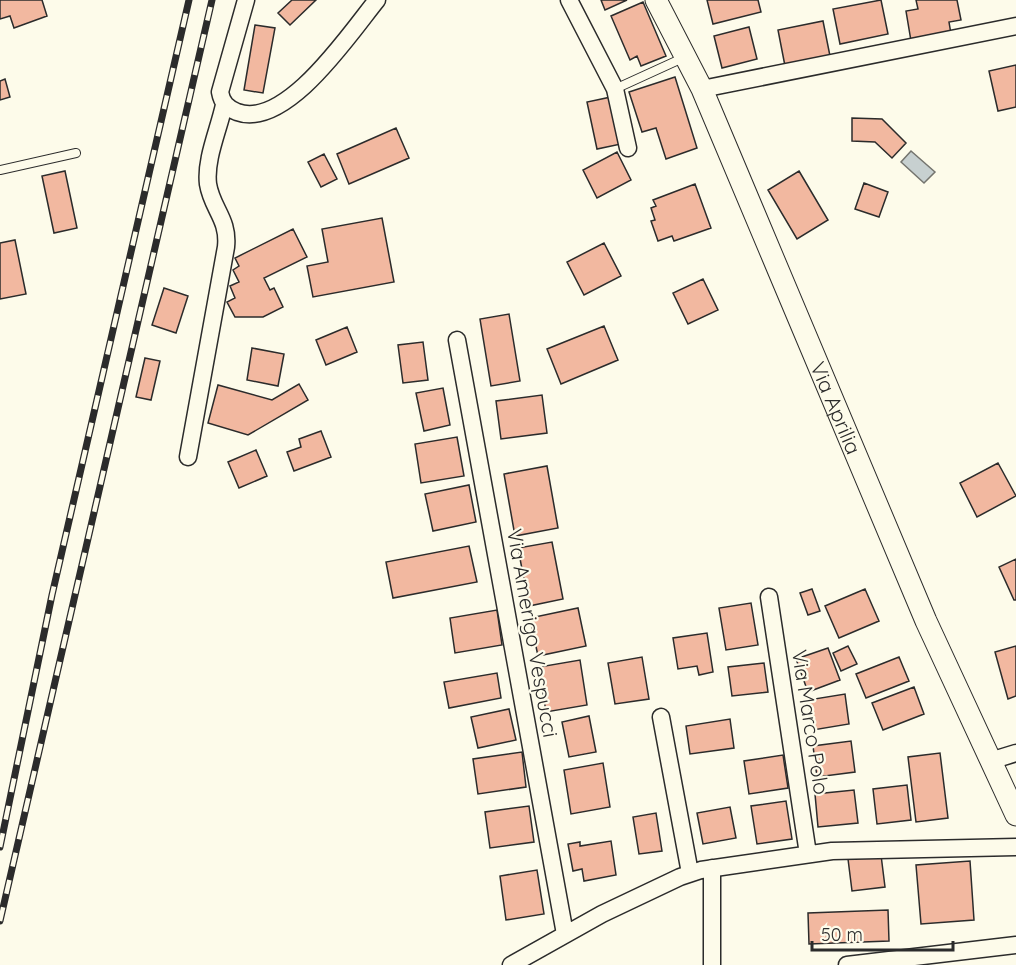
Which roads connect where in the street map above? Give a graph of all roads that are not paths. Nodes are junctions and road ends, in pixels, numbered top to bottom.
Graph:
1 (246, 0) edge
2 (377, 0) edge
3 (569, 0) edge
4 (656, 0) edge
5 (1016, 26) edge
6 (685, 57) junction
7 (702, 88) junction
8 (615, 89) junction
9 (224, 105) junction
10 (628, 148) dead end
11 (76, 153) dead end
12 (0, 170) edge
13 (458, 340) dead end
14 (188, 457) dead end
15 (769, 597) dead end
16 (661, 717) dead end
17 (1016, 753) edge
18 (990, 761) junction
19 (1016, 815) edge
20 (1016, 848) edge
21 (808, 854) junction
22 (712, 868) junction
23 (690, 873) junction
24 (565, 934) junction
25 (1016, 945) edge
26 (512, 965) edge
27 (712, 965) edge
28 (847, 965) edge

1 - 9 street
2 - 9 street
3 - 8 street
4 - 6 street, Via Aprilia
5 - 7 street
6 - 7 street, Via Aprilia
6 - 8 lane
7 - 18 street, Via Aprilia
8 - 10 street
9 - 14 street
11 - 12 lane
13 - 24 street, Via Amerigo Vespucci
15 - 21 street, Via Marco Polo
16 - 23 street
17 - 18 street
18 - 19 street, Via Aprilia
20 - 21 street
21 - 22 street
22 - 23 street
22 - 27 street
23 - 24 street
24 - 26 street
25 - 28 street

